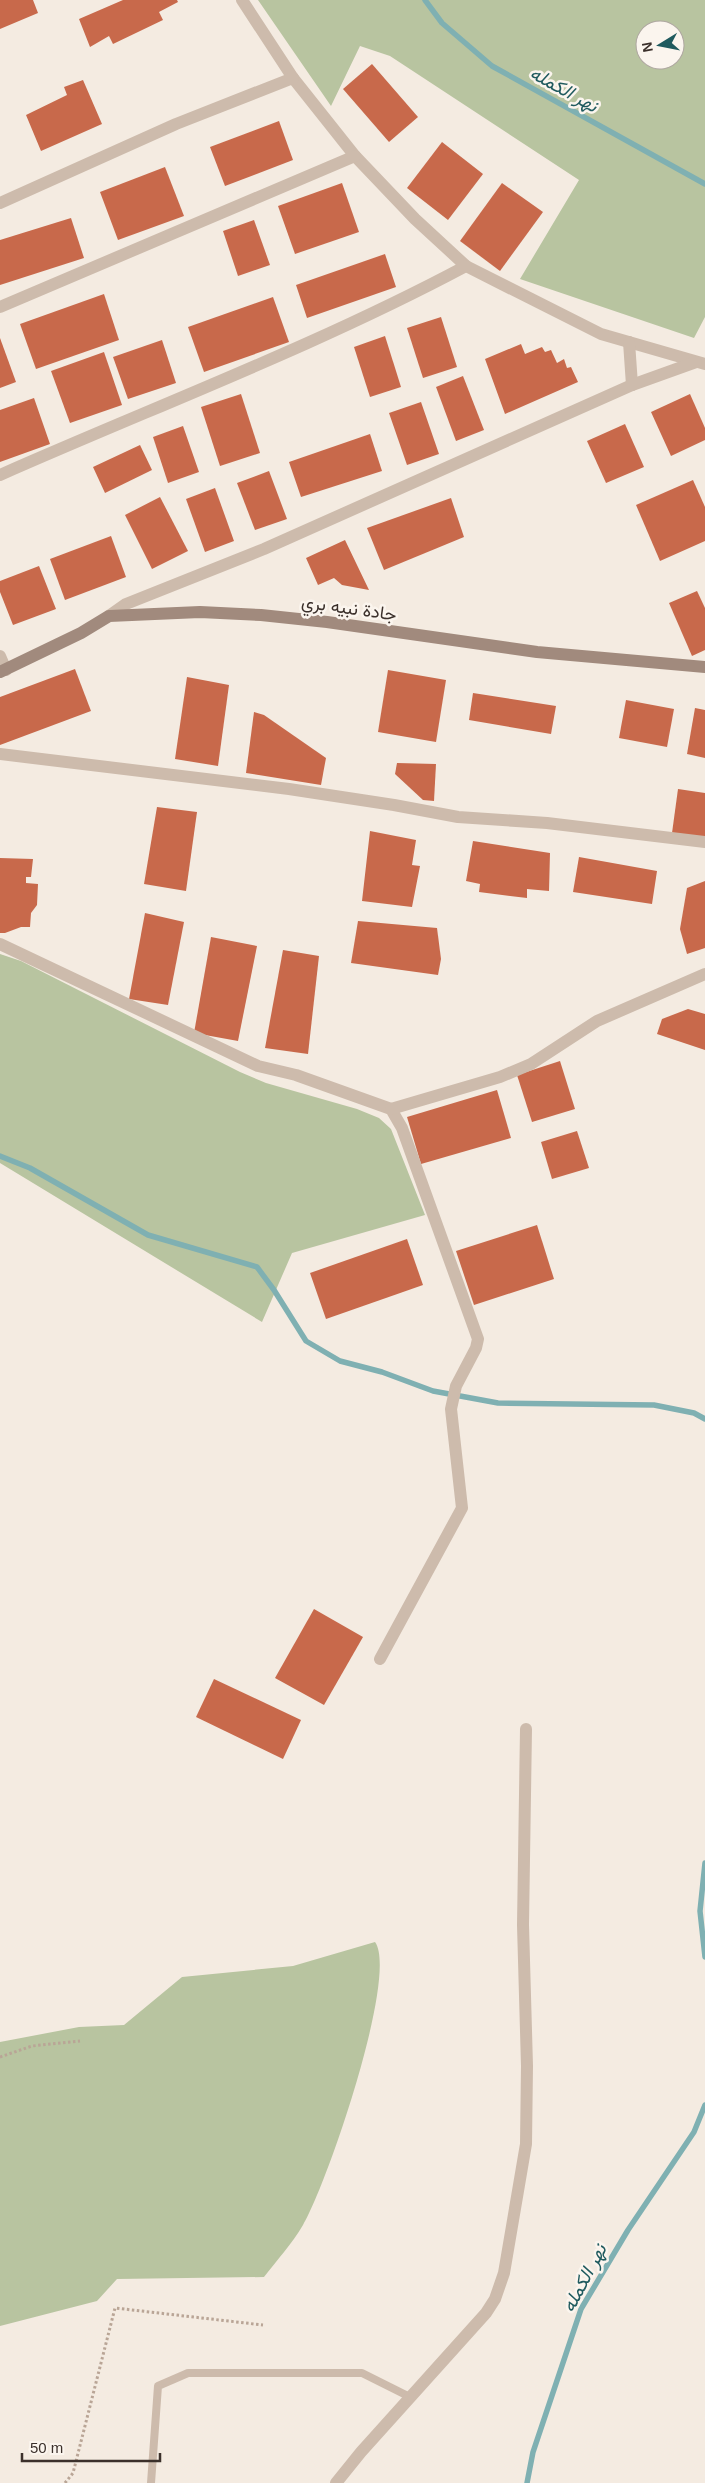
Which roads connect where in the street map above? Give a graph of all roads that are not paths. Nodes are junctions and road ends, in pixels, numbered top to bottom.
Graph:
1 (242, 0) edge
2 (293, 78) junction
3 (355, 156) junction
4 (1, 199) edge
5 (466, 266) junction
6 (0, 307) edge
7 (629, 342) junction
8 (700, 363) edge
9 (632, 385) junction
10 (0, 475) edge
11 (109, 616) junction
12 (0, 656) edge
13 (705, 667) edge
14 (3, 671) edge
15 (0, 754) edge
16 (705, 842) edge
17 (0, 944) edge
18 (705, 974) edge
19 (391, 1109) junction
20 (380, 1659) dead end
21 (526, 1729) dead end
22 (410, 2397) junction
23 (151, 2483) edge
24 (336, 2483) edge

1 - 2 street
2 - 3 street
2 - 4 street
3 - 5 street
3 - 6 street
5 - 7 street
5 - 10 street
7 - 8 street
7 - 9 street
8 - 9 street
9 - 11 street
11 - 13 street, جادة نبيه بري
11 - 14 street, جادة نبيه بري
12 - 14 street
15 - 16 street
17 - 19 street
18 - 19 street
19 - 20 street
21 - 22 street
22 - 23 lane
22 - 24 street

